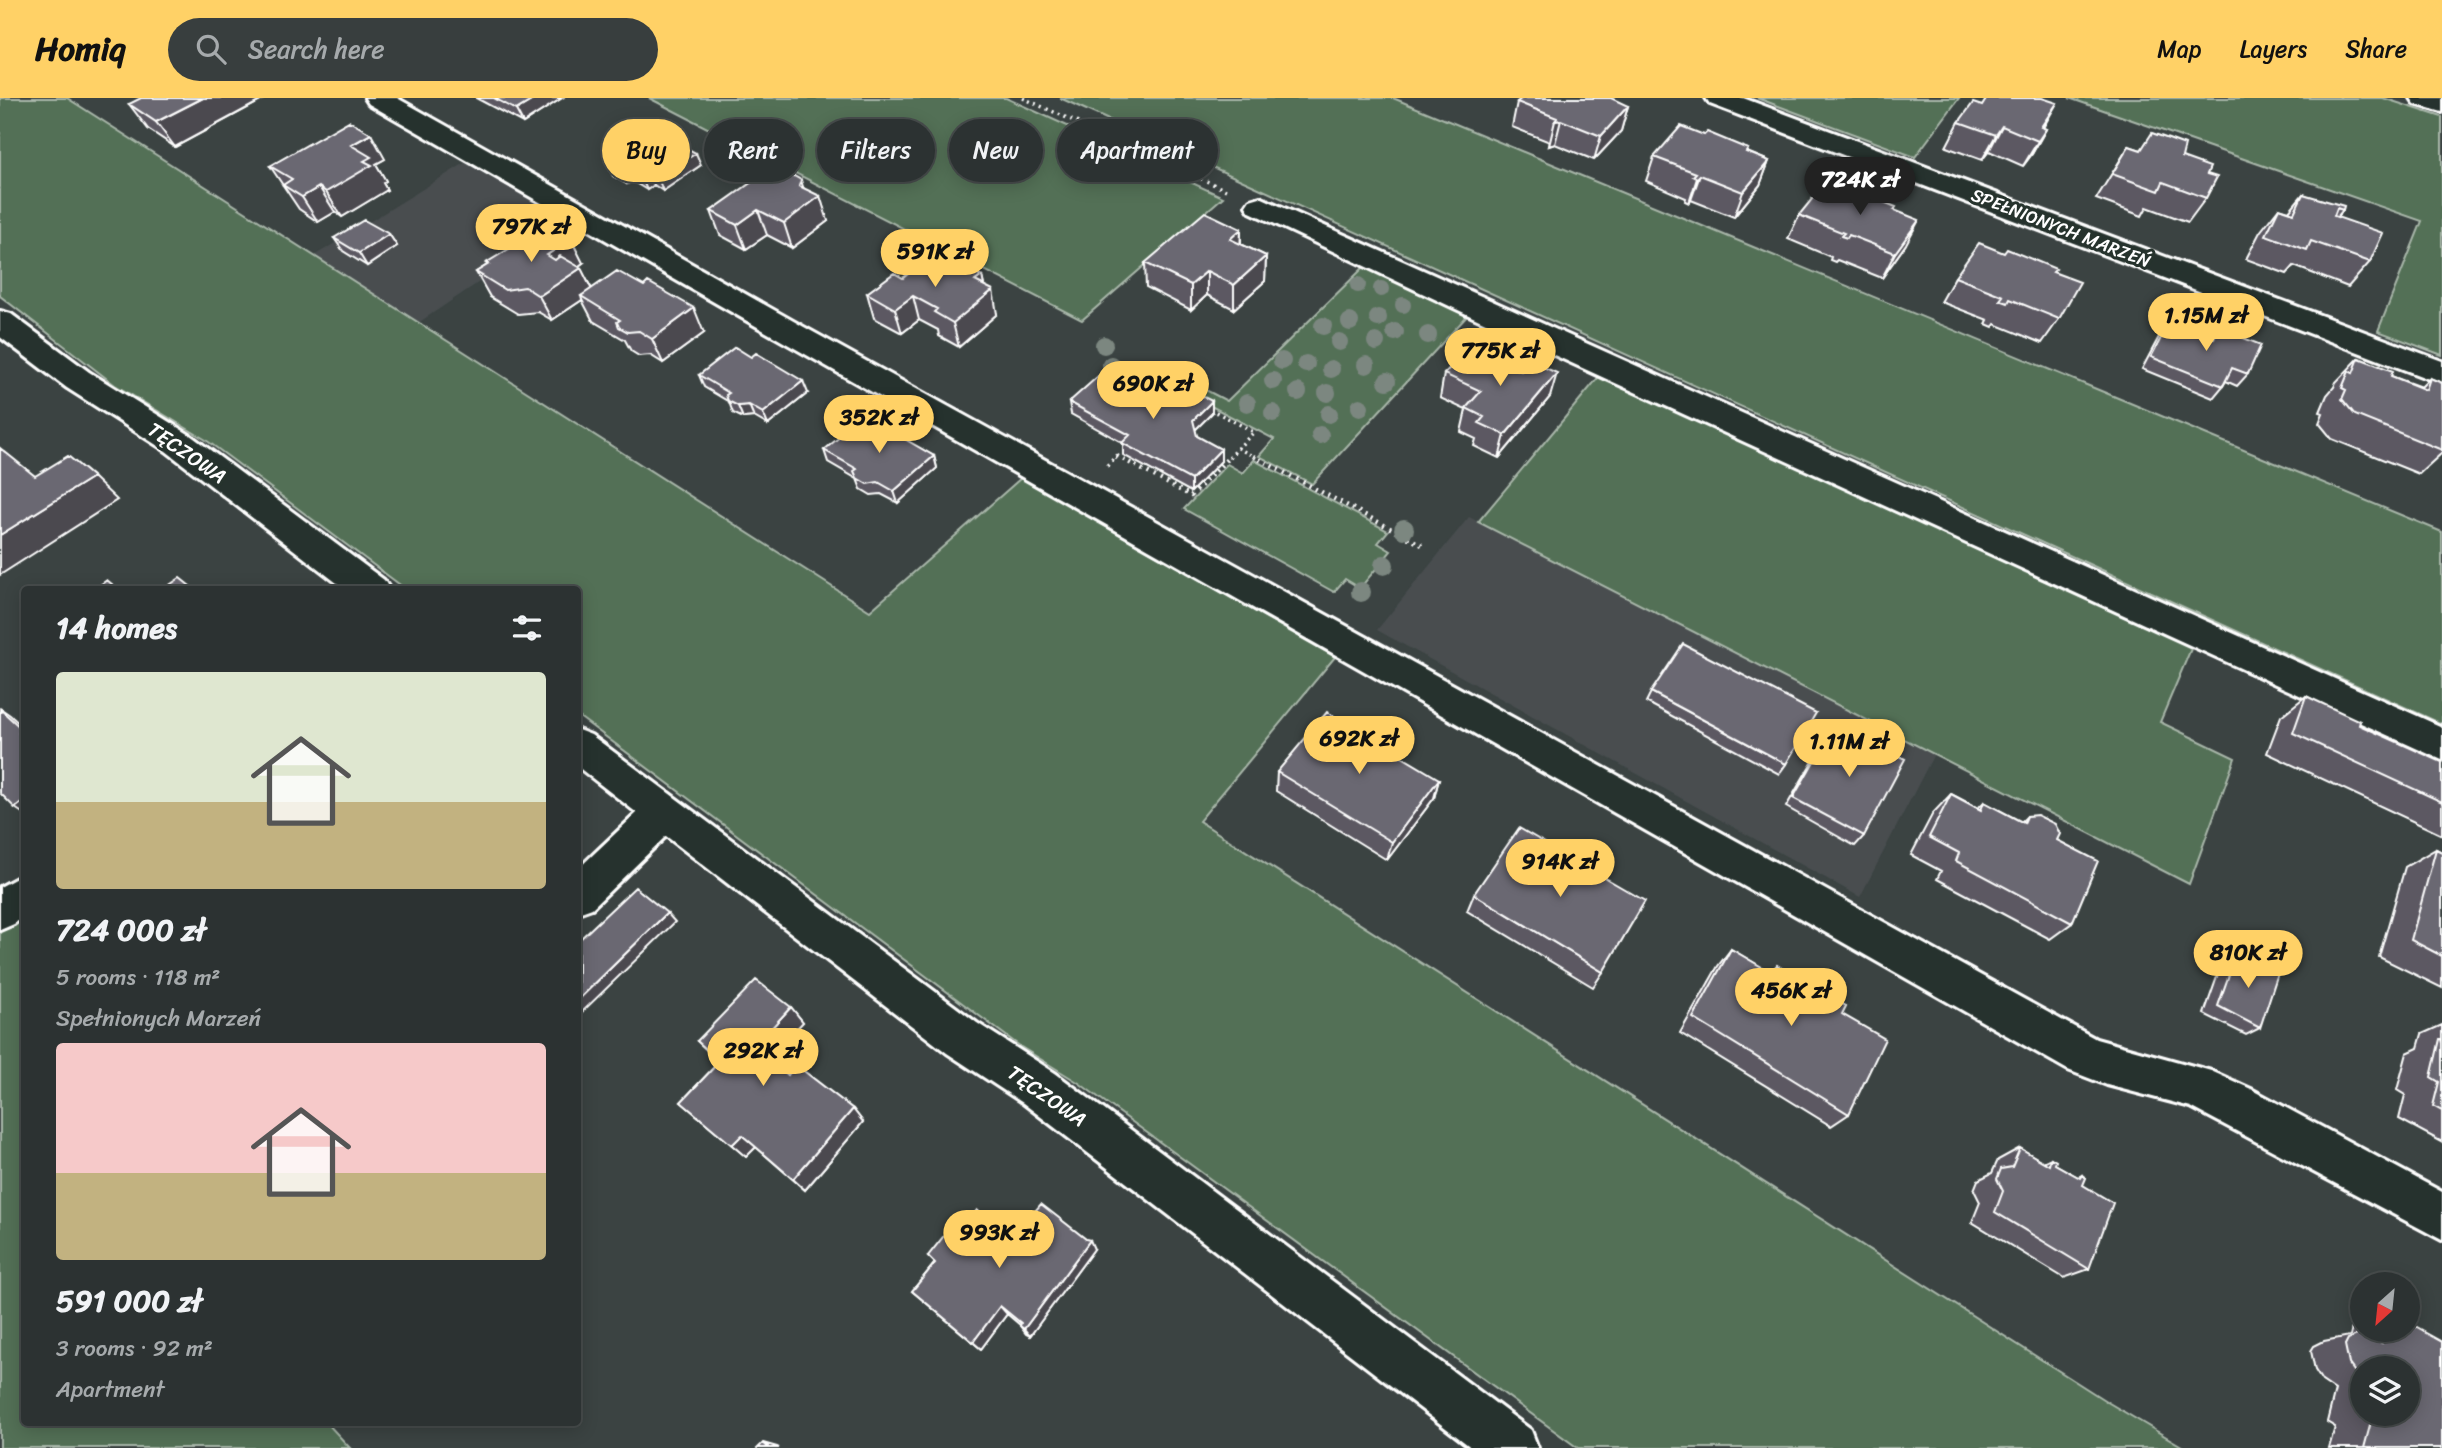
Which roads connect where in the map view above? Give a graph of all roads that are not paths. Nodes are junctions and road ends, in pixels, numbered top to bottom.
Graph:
1 (379, 98) edge
2 (1719, 98) edge
3 (2424, 98) edge
4 (2442, 104) edge
5 (1260, 206) road end
6 (0, 321) edge
7 (2442, 373) edge
8 (367, 586) edge
9 (2442, 744) edge
10 (581, 748) edge
11 (665, 812) junction
12 (581, 892) edge
13 (21, 894) edge
14 (0, 911) edge
15 (2442, 1217) edge
16 (1513, 1448) edge

1 - 15 street
2 - 7 street, SPEŁNIONYCH MARZEŃ
3 - 4 street
5 - 9 street
6 - 8 street, TĘCZOWA
10 - 11 street, TĘCZOWA
11 - 12 street
11 - 16 street, TĘCZOWA
13 - 14 street

